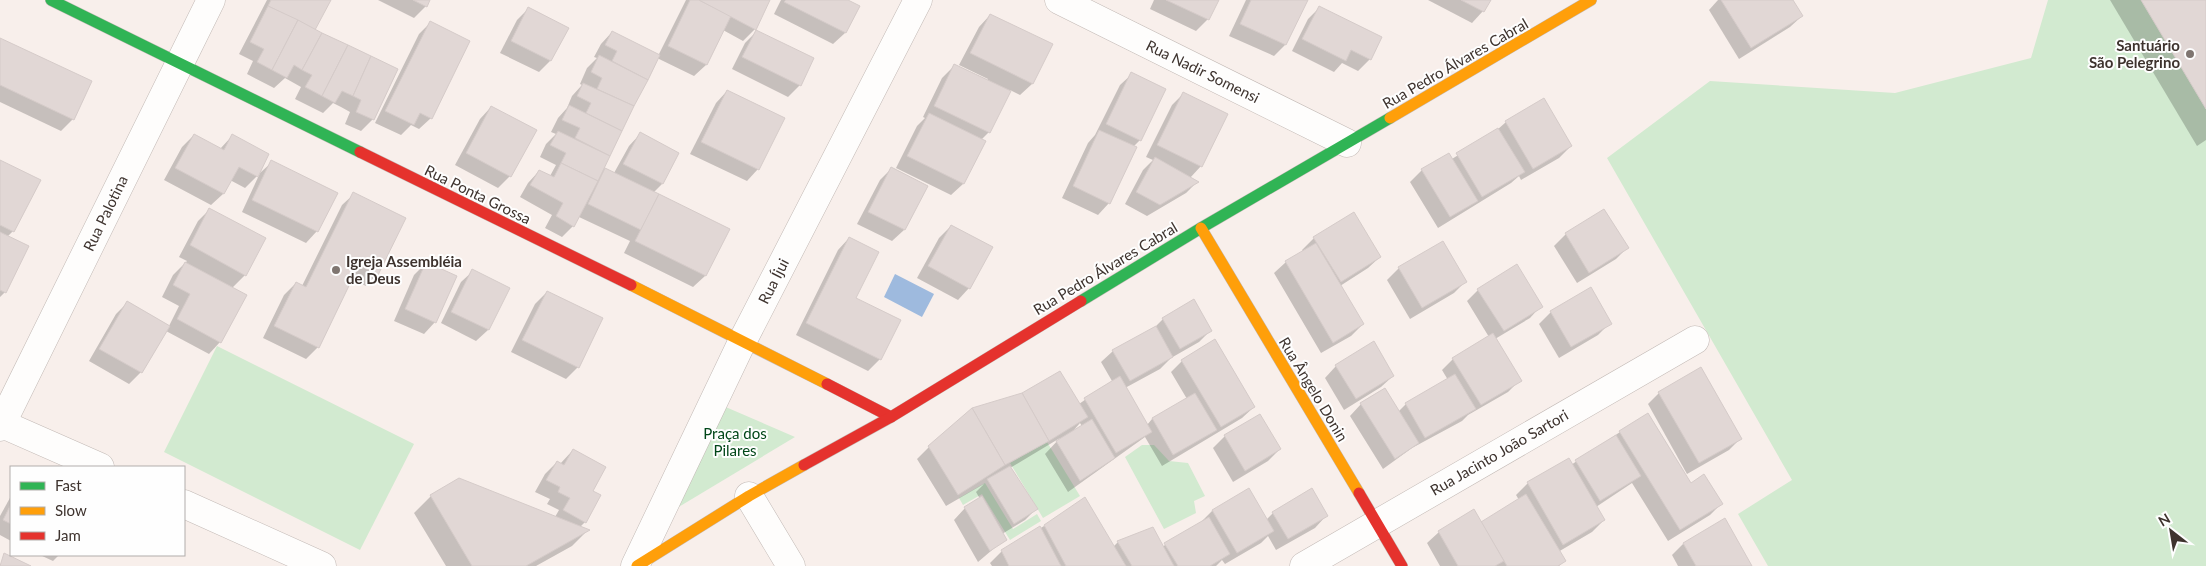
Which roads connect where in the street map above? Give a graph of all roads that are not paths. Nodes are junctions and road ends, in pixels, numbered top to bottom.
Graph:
1 (51, 0) edge
2 (211, 0) edge
3 (918, 0) edge
4 (1059, 0) edge
5 (1591, 0) edge
6 (178, 64) junction
7 (1347, 143) junction
8 (1201, 228) junction
9 (743, 340) junction
10 (1695, 340) dead end
11 (891, 418) junction
12 (1, 424) edge
13 (98, 466) edge
14 (749, 496) junction
15 (185, 504) edge
16 (1376, 523) junction
17 (322, 566) edge
18 (636, 566) edge
19 (791, 566) edge
20 (1304, 566) edge
21 (1402, 566) edge

1 - 6 street, Rua Ponta Grossa
2 - 6 street, Rua Palotina
3 - 9 street, Rua Íjui
4 - 7 street, Rua Nadir Somensi
5 - 7 street, Rua Pedro Álvares Cabral
6 - 9 street, Rua Ponta Grossa
6 - 12 street, Rua Palotina
7 - 8 street, Rua Pedro Álvares Cabral
8 - 11 street, Rua Pedro Álvares Cabral
8 - 16 street, Rua Ângelo Donin
9 - 11 street, Rua Ponta Grossa
9 - 18 street, Rua Íjui
10 - 16 street, Rua Jacinto João Sartori
11 - 14 street, Rua Pedro Álvares Cabral
12 - 13 street
14 - 18 street, Rua Pedro Álvares Cabral
14 - 19 street
15 - 17 street
16 - 20 street, Rua Jacinto João Sartori
16 - 21 street, Rua Ângelo Donin

